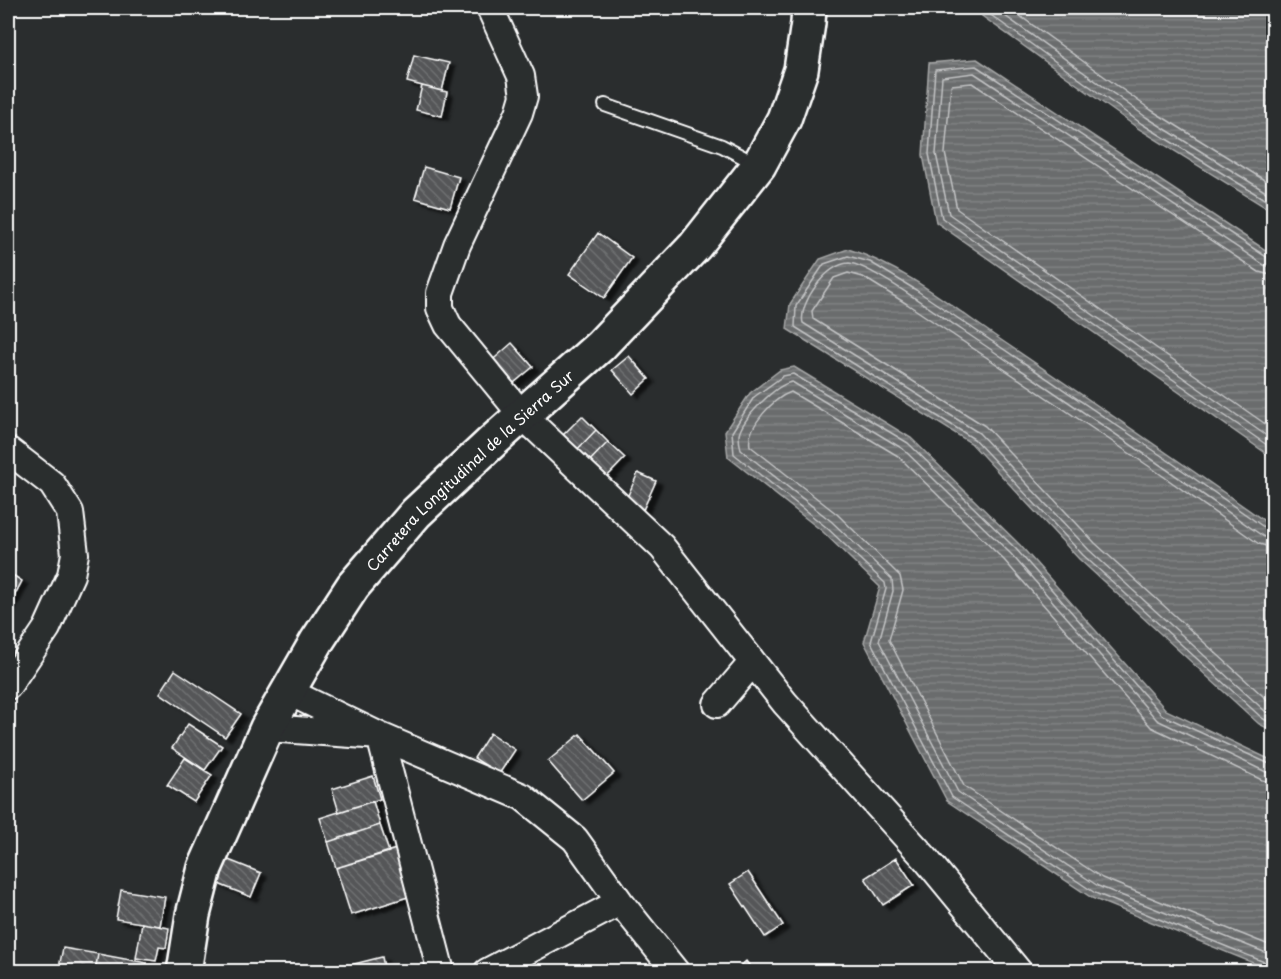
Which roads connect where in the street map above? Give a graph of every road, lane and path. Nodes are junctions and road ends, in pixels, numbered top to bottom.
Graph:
1 (490, 8) edge
2 (809, 8) edge
3 (606, 105) dead end
4 (759, 165) junction
5 (522, 415) junction
6 (8, 450) edge
7 (752, 663) junction
8 (8, 686) edge
9 (287, 691) junction
10 (717, 704) dead end
11 (267, 728) junction
12 (380, 736) junction
13 (620, 902) junction
14 (184, 972) edge
15 (441, 972) edge
16 (487, 972) edge
17 (676, 972) edge
18 (1019, 972) edge

1 - 5 street
2 - 4 highway, Carretera Longitudinal de la Sierra Sur
3 - 4 lane
4 - 5 highway, Carretera Longitudinal de la Sierra Sur
5 - 7 street
5 - 9 highway, Carretera Longitudinal de la Sierra Sur
6 - 8 street
7 - 10 street
7 - 18 street
9 - 11 highway, Carretera Longitudinal de la Sierra Sur
9 - 12 street
11 - 12 street
11 - 14 highway, Carretera Longitudinal de la Sierra Sur
12 - 13 street
12 - 15 street
13 - 16 street
13 - 17 street

